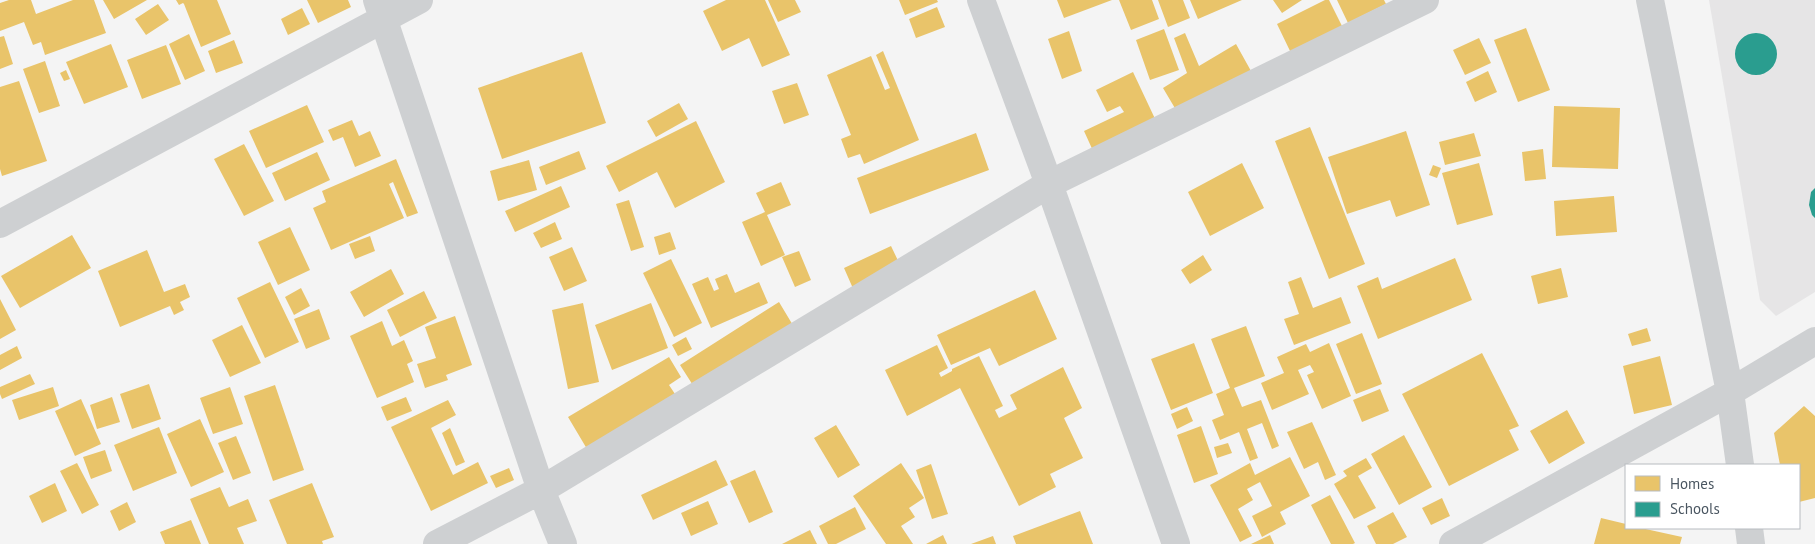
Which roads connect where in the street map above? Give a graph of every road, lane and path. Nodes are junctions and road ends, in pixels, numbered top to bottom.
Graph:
1 (419, 0) edge
2 (981, 0) edge
3 (1425, 0) edge
4 (1650, 0) edge
5 (380, 10) edge
6 (1049, 184) junction
7 (0, 224) edge
8 (1815, 341) edge
9 (1730, 392) junction
10 (1740, 464) edge
11 (541, 490) junction
12 (1749, 529) edge
13 (437, 544) edge
14 (564, 544) edge
15 (1176, 544) edge
16 (1453, 544) edge
17 (1751, 544) edge

1 - 5 street
2 - 6 street
3 - 6 street
4 - 9 street
5 - 7 street
5 - 11 street
6 - 11 street
6 - 15 street
8 - 9 street
9 - 10 street
9 - 16 street
11 - 13 street
11 - 14 street
12 - 17 street

